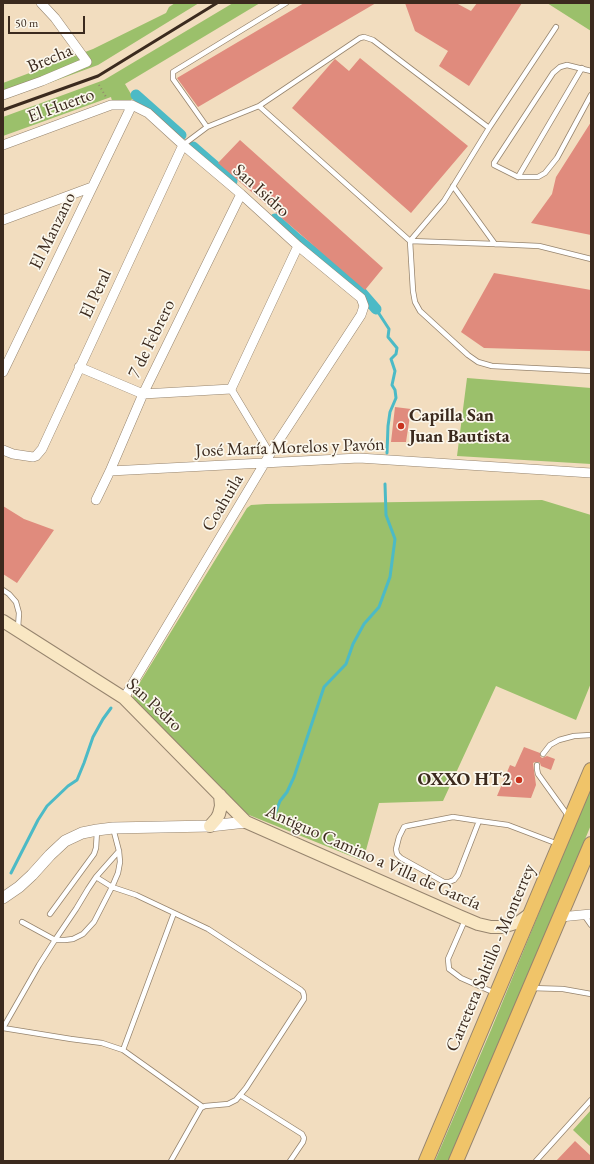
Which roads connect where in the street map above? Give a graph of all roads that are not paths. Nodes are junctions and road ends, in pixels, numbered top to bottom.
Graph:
1 (41, 3) edge
2 (286, 3) edge
3 (556, 27) dead end
4 (582, 68) junction
5 (591, 71) edge
6 (3, 95) edge
7 (591, 95) edge
8 (132, 105) junction
9 (259, 106) junction
10 (207, 127) junction
11 (489, 128) junction
12 (3, 145) edge
13 (183, 145) junction
14 (518, 177) junction
15 (453, 186) junction
16 (92, 187) junction
17 (241, 194) junction
18 (3, 220) edge
19 (410, 241) junction
20 (495, 244) junction
21 (298, 246) junction
22 (591, 258) edge
23 (364, 306) joint
24 (79, 367) junction
25 (591, 370) edge
26 (3, 372) edge
27 (231, 389) junction
28 (144, 394) junction
29 (3, 450) edge
30 (270, 454) junction
31 (265, 463) junction
32 (110, 471) junction
33 (591, 473) edge
34 (96, 500) dead end
35 (3, 590) edge
36 (3, 620) edge
37 (18, 630) junction
38 (124, 698) junction
39 (591, 735) edge
40 (543, 754) dead end
41 (537, 764) dead end
42 (591, 770) edge
43 (220, 795) junction
44 (571, 818) junction
45 (479, 821) junction
46 (246, 822) junction
47 (210, 826) junction
48 (112, 828) junction
49 (97, 830) junction
50 (560, 844) junction
51 (591, 844) edge
52 (119, 851) junction
53 (96, 877) junction
54 (112, 887) junction
55 (3, 898) edge
56 (174, 913) junction
57 (50, 914) dead end
58 (530, 914) junction
59 (587, 914) edge
60 (560, 917) junction
61 (466, 919) junction
62 (22, 922) dead end
63 (591, 925) edge
64 (54, 940) junction
65 (529, 988) junction
66 (496, 994) junction
67 (591, 994) edge
68 (3, 1028) edge
69 (123, 1050) junction
70 (240, 1095) junction
71 (591, 1100) edge
72 (203, 1107) junction
73 (171, 1161) edge
74 (290, 1161) edge
75 (426, 1161) edge
76 (456, 1161) edge
77 (536, 1161) edge

1 - 6 street, Brecha
2 - 10 lane
3 - 11 lane
4 - 5 lane
4 - 14 lane
4 - 14 lane
7 - 14 lane
8 - 12 street, El Huerto
8 - 13 street, San Isidro
8 - 16 street, El Manzano
9 - 10 lane
9 - 11 lane
9 - 19 lane
10 - 13 lane
11 - 15 lane
13 - 17 street, San Isidro
13 - 24 street, El Peral
15 - 19 lane
15 - 20 lane
16 - 18 street
16 - 26 street, El Manzano
17 - 21 street, San Isidro
17 - 28 street, 7 de Febrero
19 - 20 lane
19 - 25 lane
20 - 22 lane
21 - 23 street, San Isidro
21 - 27 street
23 - 30 street, Coahuila
24 - 28 street
24 - 29 street, El Peral
27 - 28 street
27 - 30 street
28 - 32 street, 7 de Febrero
30 - 31 street, Coahuila
31 - 32 street, José María Morelos y Pavón
31 - 33 street, José María Morelos y Pavón
31 - 38 street, Coahuila
32 - 34 street, 7 de Febrero
35 - 37 lane
36 - 37 main road, San Pedro
37 - 38 main road, San Pedro
38 - 43 main road, San Pedro
39 - 40 lane
41 - 44 lane
42 - 44 main road, Carretera Saltillo - Monterrey
43 - 46 main road, San Pedro
43 - 47 main road
44 - 50 main road, Carretera Saltillo - Monterrey
45 - 45 lane
45 - 50 lane
46 - 47 street
46 - 61 main road, Antiguo Camino a Villa de García
47 - 48 street
48 - 49 street
48 - 52 lane
49 - 55 street
49 - 57 lane
50 - 58 main road, Carretera Saltillo - Monterrey
51 - 60 main road
52 - 53 lane
52 - 54 lane
53 - 54 lane
53 - 64 lane
54 - 56 lane
54 - 64 lane
56 - 69 lane
56 - 70 lane
58 - 61 main road, Antiguo Camino a Villa de García
58 - 66 main road, Carretera Saltillo - Monterrey
59 - 60 street
59 - 63 lane
60 - 65 main road
61 - 66 lane
62 - 64 lane
64 - 68 lane
65 - 67 lane
65 - 76 main road
66 - 75 main road, Carretera Saltillo - Monterrey
68 - 69 lane
69 - 72 lane
70 - 72 lane
70 - 74 lane
71 - 77 lane
72 - 73 lane

